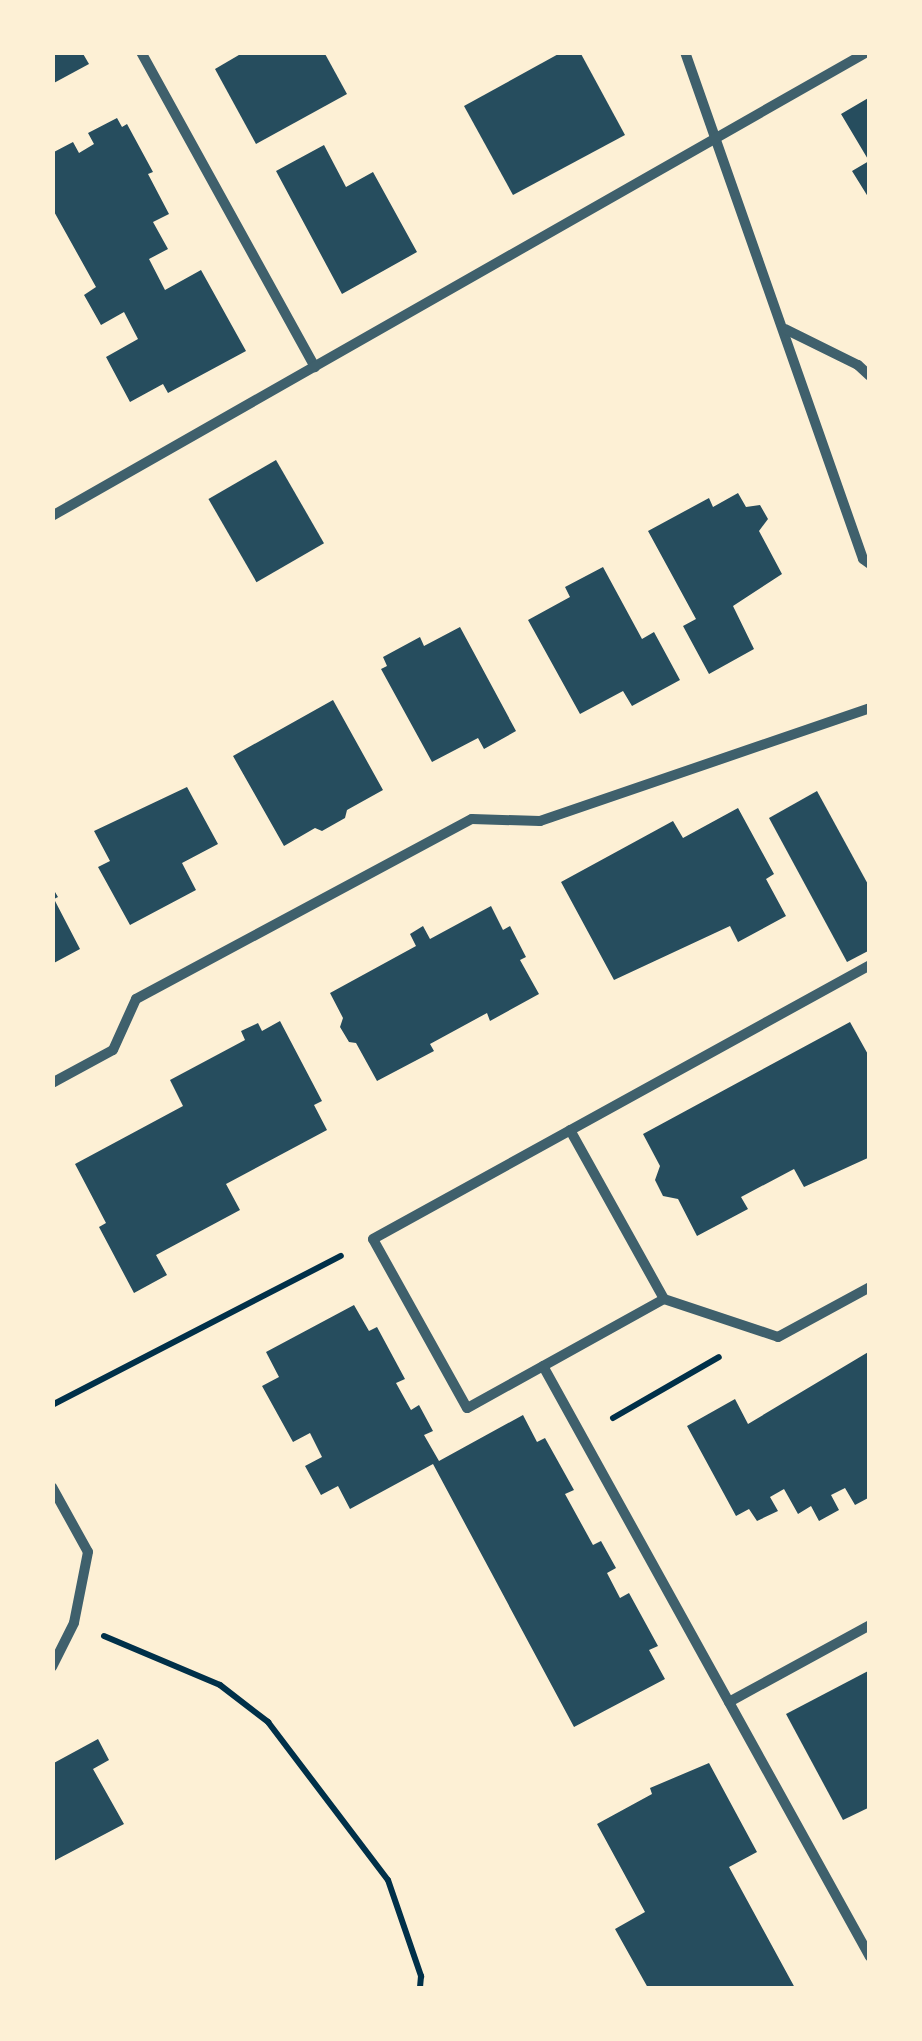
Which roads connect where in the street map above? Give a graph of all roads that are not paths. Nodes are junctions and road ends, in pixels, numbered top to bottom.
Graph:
1 (142, 52) edge
2 (686, 52) edge
3 (868, 52) edge
4 (716, 139) junction
5 (785, 329) junction
6 (314, 367) junction
7 (870, 376) edge
8 (52, 516) edge
9 (870, 564) edge
10 (870, 708) edge
11 (870, 965) edge
12 (52, 1083) edge
13 (570, 1130) junction
14 (870, 1287) edge
15 (664, 1299) junction
16 (543, 1366) junction
17 (52, 1487) edge
18 (870, 1625) edge
19 (52, 1668) edge
20 (729, 1702) junction
21 (870, 1957) edge

1 - 6 street
2 - 4 street
3 - 4 street
4 - 5 street
4 - 6 street
5 - 7 street
5 - 9 street
6 - 8 street
10 - 12 street
11 - 13 street
13 - 15 street
13 - 16 street
14 - 15 street
15 - 16 street
16 - 20 street
17 - 19 street
18 - 20 street
20 - 21 street

